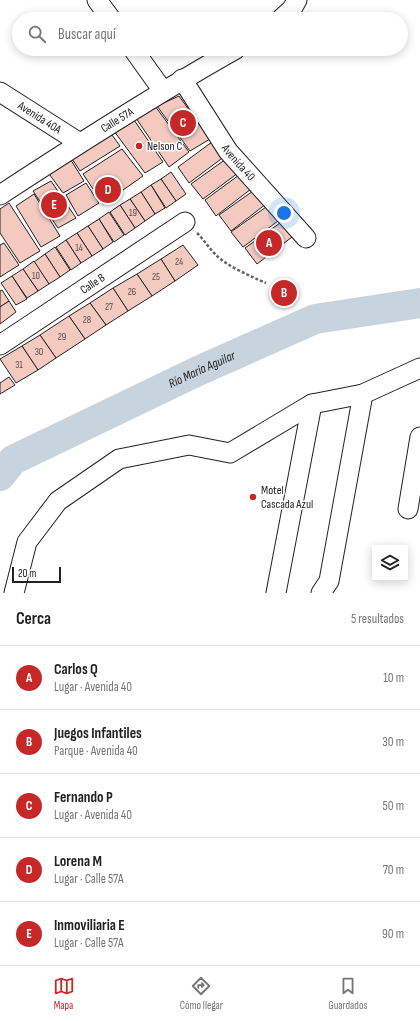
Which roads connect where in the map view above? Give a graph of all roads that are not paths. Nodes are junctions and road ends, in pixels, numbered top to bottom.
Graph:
1 (97, 0) edge
2 (297, 0) edge
3 (106, 12) edge
4 (289, 12) edge
5 (138, 56) edge
6 (223, 56) edge
7 (182, 79) junction
8 (163, 91) junction
9 (0, 92) edge
10 (80, 143) junction
11 (0, 195) edge
12 (185, 222) road end
13 (306, 238) dead end
14 (0, 345) edge
15 (420, 368) edge
16 (363, 394) junction
17 (312, 404) junction
18 (420, 437) edge
19 (408, 509) dead end
20 (14, 593) edge
21 (276, 593) edge
22 (321, 593) edge

1 - 3 street
2 - 4 street
5 - 8 street
6 - 7 street, Calle 57A
7 - 8 street, Calle 57A
7 - 13 street, Avenida 40
8 - 10 street, Calle 57A
9 - 10 street, Avenida 40A
10 - 11 street, Calle 57A
12 - 14 street, Calle B
15 - 16 street
16 - 17 street
16 - 22 street
17 - 20 street
17 - 21 street
18 - 19 street

